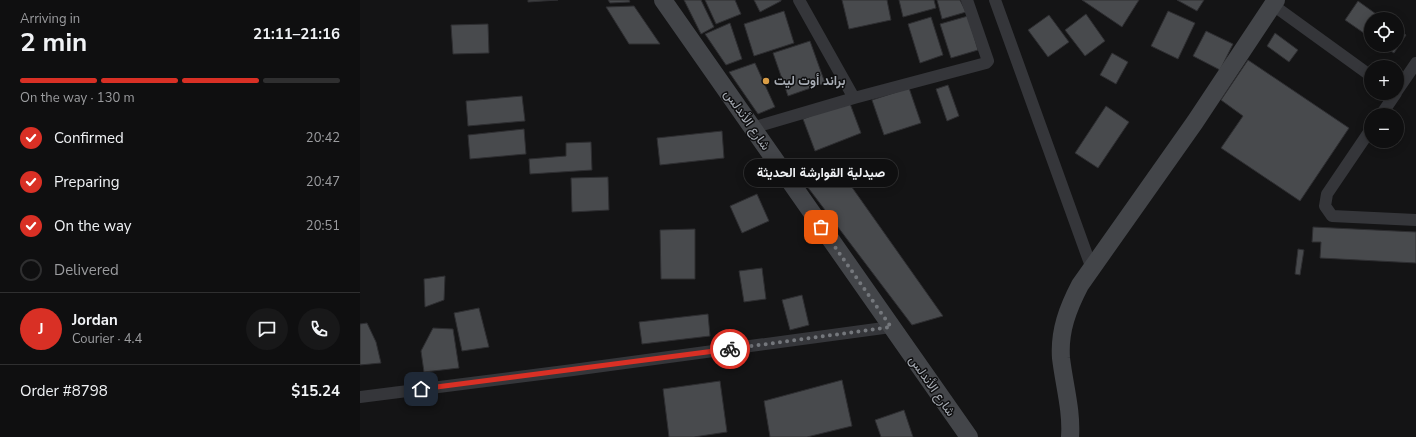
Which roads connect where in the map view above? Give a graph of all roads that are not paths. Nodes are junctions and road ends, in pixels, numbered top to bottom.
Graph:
1 (799, 0) edge
2 (967, 0) edge
3 (995, 0) edge
4 (666, 1) edge
5 (1274, 3) edge
6 (1416, 63) edge
7 (1364, 71) edge
8 (1404, 80) edge
9 (854, 98) junction
10 (752, 128) junction
11 (1364, 139) edge
12 (1416, 220) edge
13 (1092, 269) junction
14 (891, 327) junction
15 (360, 397) edge
16 (969, 437) edge
17 (1070, 437) edge

1 - 9 street
2 - 9 street
3 - 13 street
4 - 10 main road, شارع الأندلس
5 - 7 street
5 - 13 main road
6 - 8 street
9 - 10 street
10 - 14 main road, شارع الأندلس
11 - 12 street
13 - 17 main road
14 - 15 street
14 - 16 main road, شارع الأندلس

